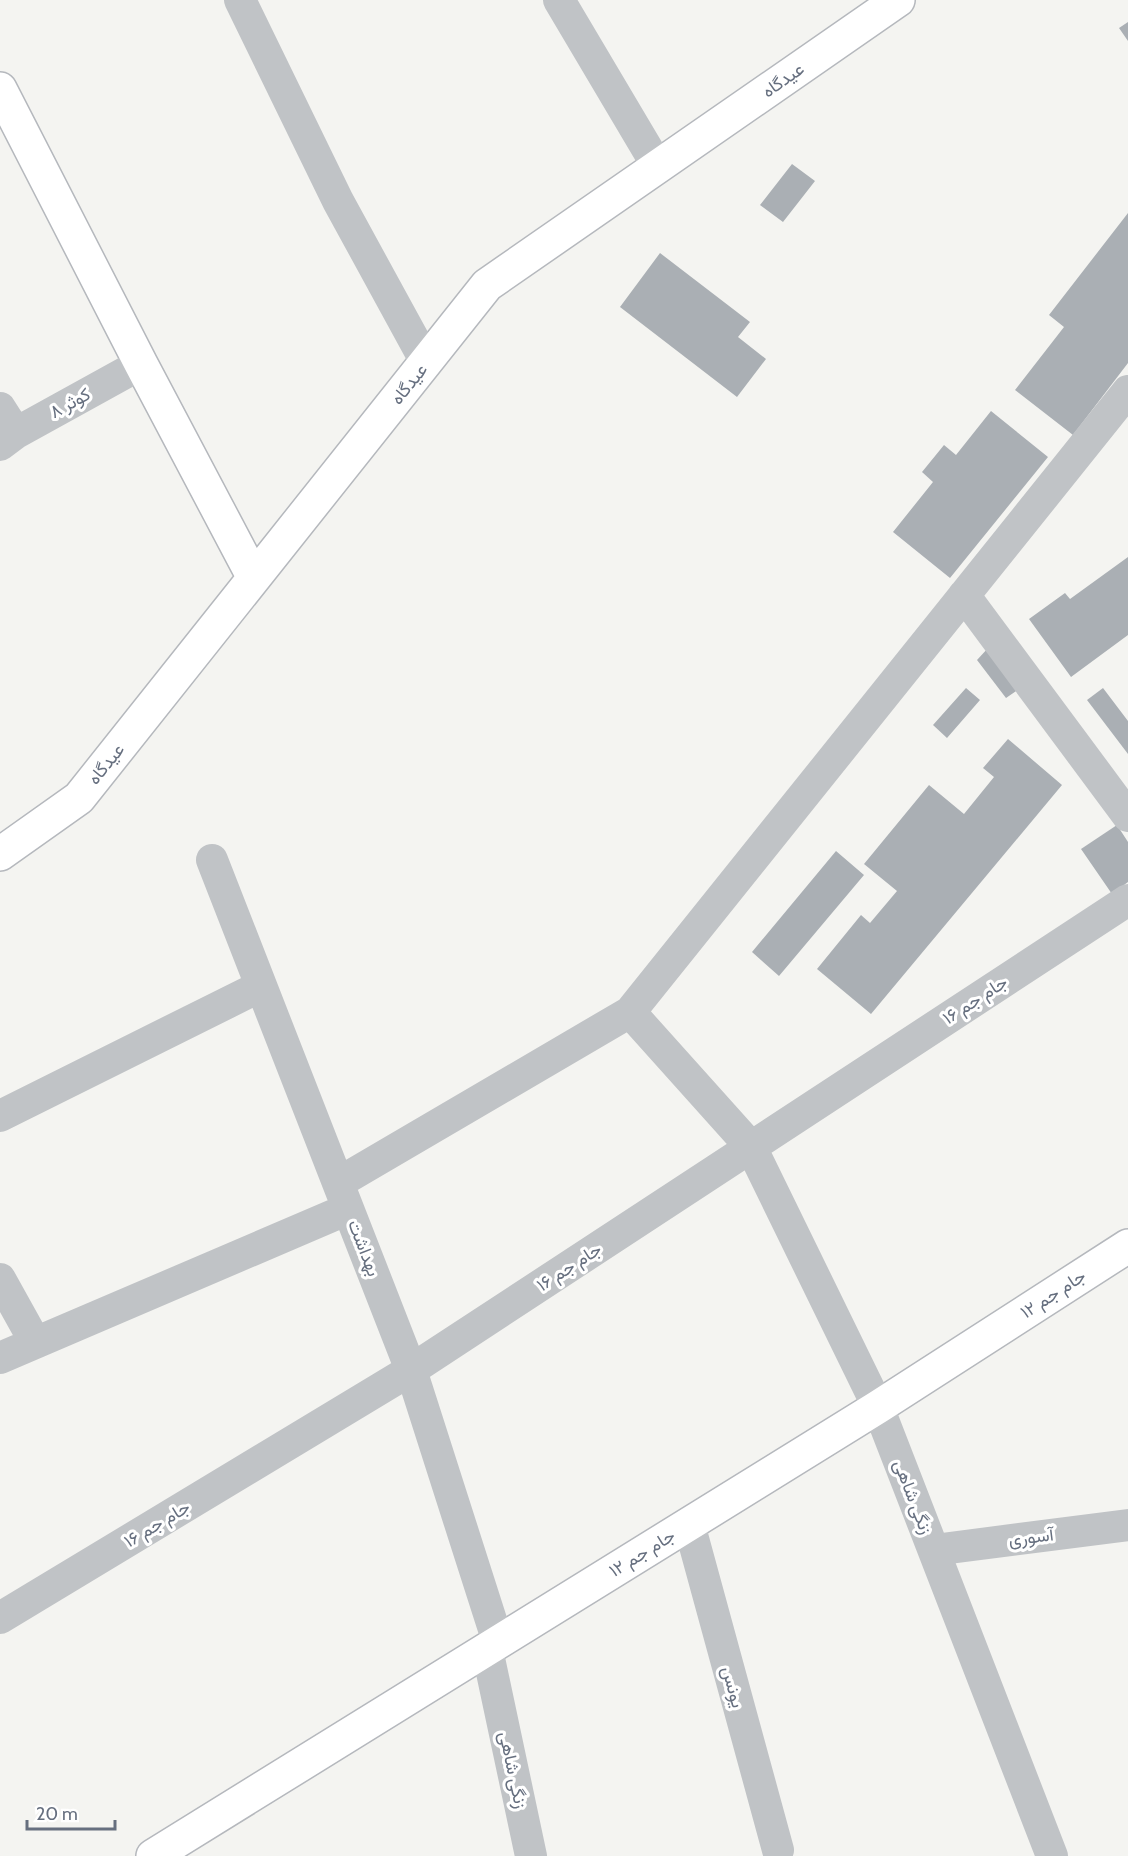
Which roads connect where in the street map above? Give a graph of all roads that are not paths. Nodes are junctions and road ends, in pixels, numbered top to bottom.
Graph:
1 (240, 0) edge
2 (559, 0) edge
3 (898, 0) edge
4 (3, 101) edge
5 (658, 166) junction
6 (426, 362) junction
7 (141, 364) junction
8 (1128, 391) edge
9 (5, 429) edge
10 (254, 578) junction
11 (964, 595) junction
12 (1128, 816) edge
13 (0, 854) edge
14 (212, 860) dead end
15 (1128, 900) edge
16 (261, 986) junction
17 (630, 1012) junction
18 (0, 1116) edge
19 (751, 1148) junction
20 (343, 1196) junction
21 (1128, 1246) edge
22 (0, 1279) edge
23 (36, 1342) junction
24 (0, 1358) edge
25 (411, 1371) junction
26 (878, 1407) junction
27 (688, 1524) junction
28 (1128, 1525) edge
29 (934, 1550) junction
30 (0, 1618) edge
31 (493, 1646) junction
32 (778, 1850) dead end
33 (153, 1856) edge
34 (531, 1856) edge
35 (1052, 1856) edge

1 - 6 street
2 - 5 street
3 - 5 street, عیدگاه
4 - 7 street
5 - 6 street, عیدگاه
6 - 10 street, عیدگاه
7 - 9 street, کوثر ۸
7 - 10 street
8 - 11 street
10 - 13 street, عیدگاه
11 - 12 street
11 - 17 street
14 - 16 street, بهداشت
15 - 19 street, جام جم ۱۶
16 - 18 street
16 - 20 street, بهداشت
17 - 19 street, زنگی شاهی
17 - 20 street
19 - 25 street, جام جم ۱۶
19 - 26 street, زنگی شاهی
20 - 23 street
20 - 25 street, بهداشت
21 - 26 street, جام جم ۱۲
22 - 23 street
23 - 24 street
25 - 30 street, جام جم ۱۶
25 - 31 street, بهداشت
26 - 27 street, جام جم ۱۲
26 - 29 street, زنگی شاهی
27 - 31 street, جام جم ۱۲
27 - 32 street, یونس
28 - 29 street, آسوری
29 - 35 street, زنگی شاهی
31 - 33 street, جام جم ۱۲
31 - 34 street, زنگی شاهی

